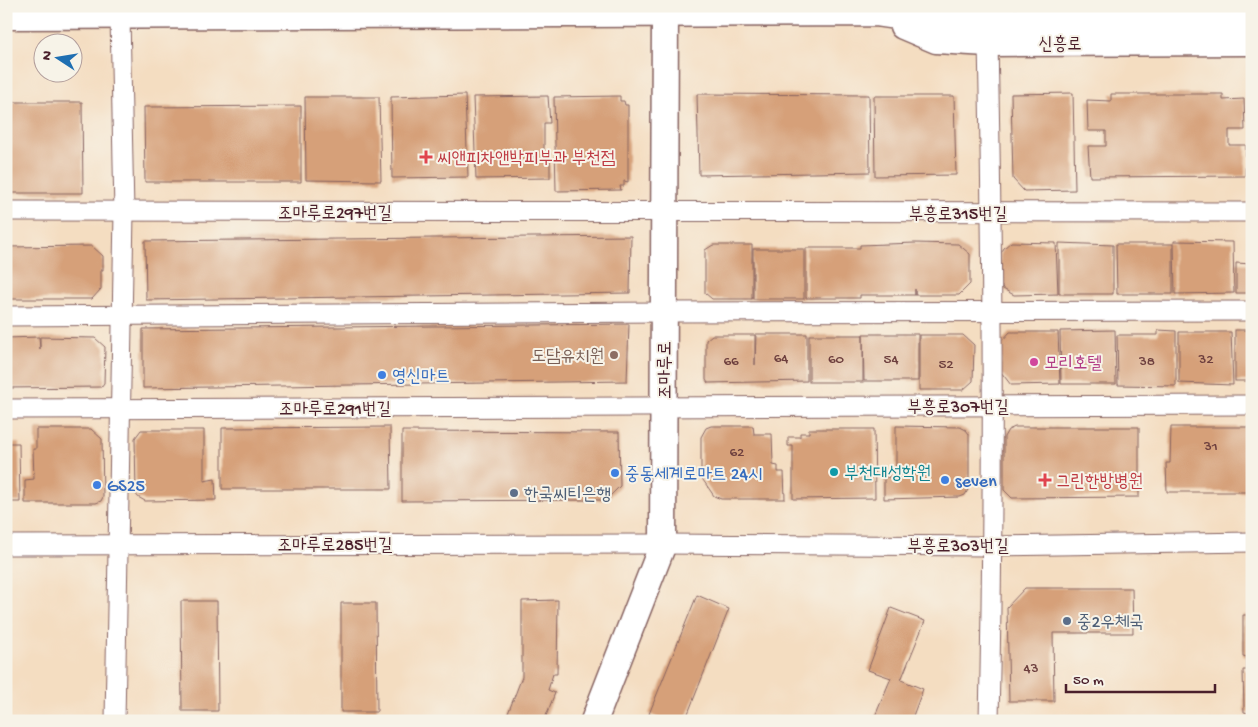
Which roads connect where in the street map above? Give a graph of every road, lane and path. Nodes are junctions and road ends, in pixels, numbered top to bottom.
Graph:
1 (906, 6) edge
2 (665, 10) edge
3 (881, 10) edge
4 (6, 16) edge
5 (120, 16) junction
6 (1252, 18) edge
7 (988, 42) junction
8 (1252, 42) edge
9 (6, 211) edge
10 (124, 212) junction
11 (664, 212) junction
12 (992, 212) junction
13 (1252, 212) edge
14 (664, 312) junction
15 (1252, 312) edge
16 (992, 313) junction
17 (6, 316) edge
18 (122, 316) junction
19 (664, 406) junction
20 (992, 406) junction
21 (1252, 406) edge
22 (6, 409) edge
23 (121, 409) junction
24 (1252, 542) edge
25 (118, 544) junction
26 (663, 544) junction
27 (6, 545) edge
28 (992, 546) junction
29 (115, 721) edge
30 (594, 721) edge
31 (989, 721) edge

1 - 3 street, 신흥로
2 - 3 street, 신흥로
2 - 5 street, 신흥로
2 - 11 street, 조마루로
3 - 6 street, 신흥로
3 - 7 street, 신흥로
4 - 5 street, 신흥로
5 - 10 street
7 - 8 street, 신흥로
7 - 12 street
9 - 10 street, 조마루로297번길
10 - 11 street, 조마루로297번길
10 - 18 street
11 - 12 street, 부흥로315번길
11 - 14 street, 조마루로
12 - 13 street, 부흥로315번길
12 - 16 street
14 - 16 street
14 - 18 street
14 - 19 street, 조마루로
15 - 16 street
16 - 20 street
17 - 18 street
18 - 23 street
19 - 20 street, 부흥로307번길
19 - 23 street, 조마루로291번길
19 - 26 street, 조마루로
20 - 21 street, 부흥로307번길
20 - 28 street
22 - 23 street, 조마루로291번길
23 - 25 street
24 - 28 street, 부흥로303번길
25 - 26 street, 조마루로285번길
25 - 27 street, 조마루로285번길
25 - 29 street
26 - 28 street, 부흥로303번길
26 - 30 street, 조마루로
28 - 31 street

